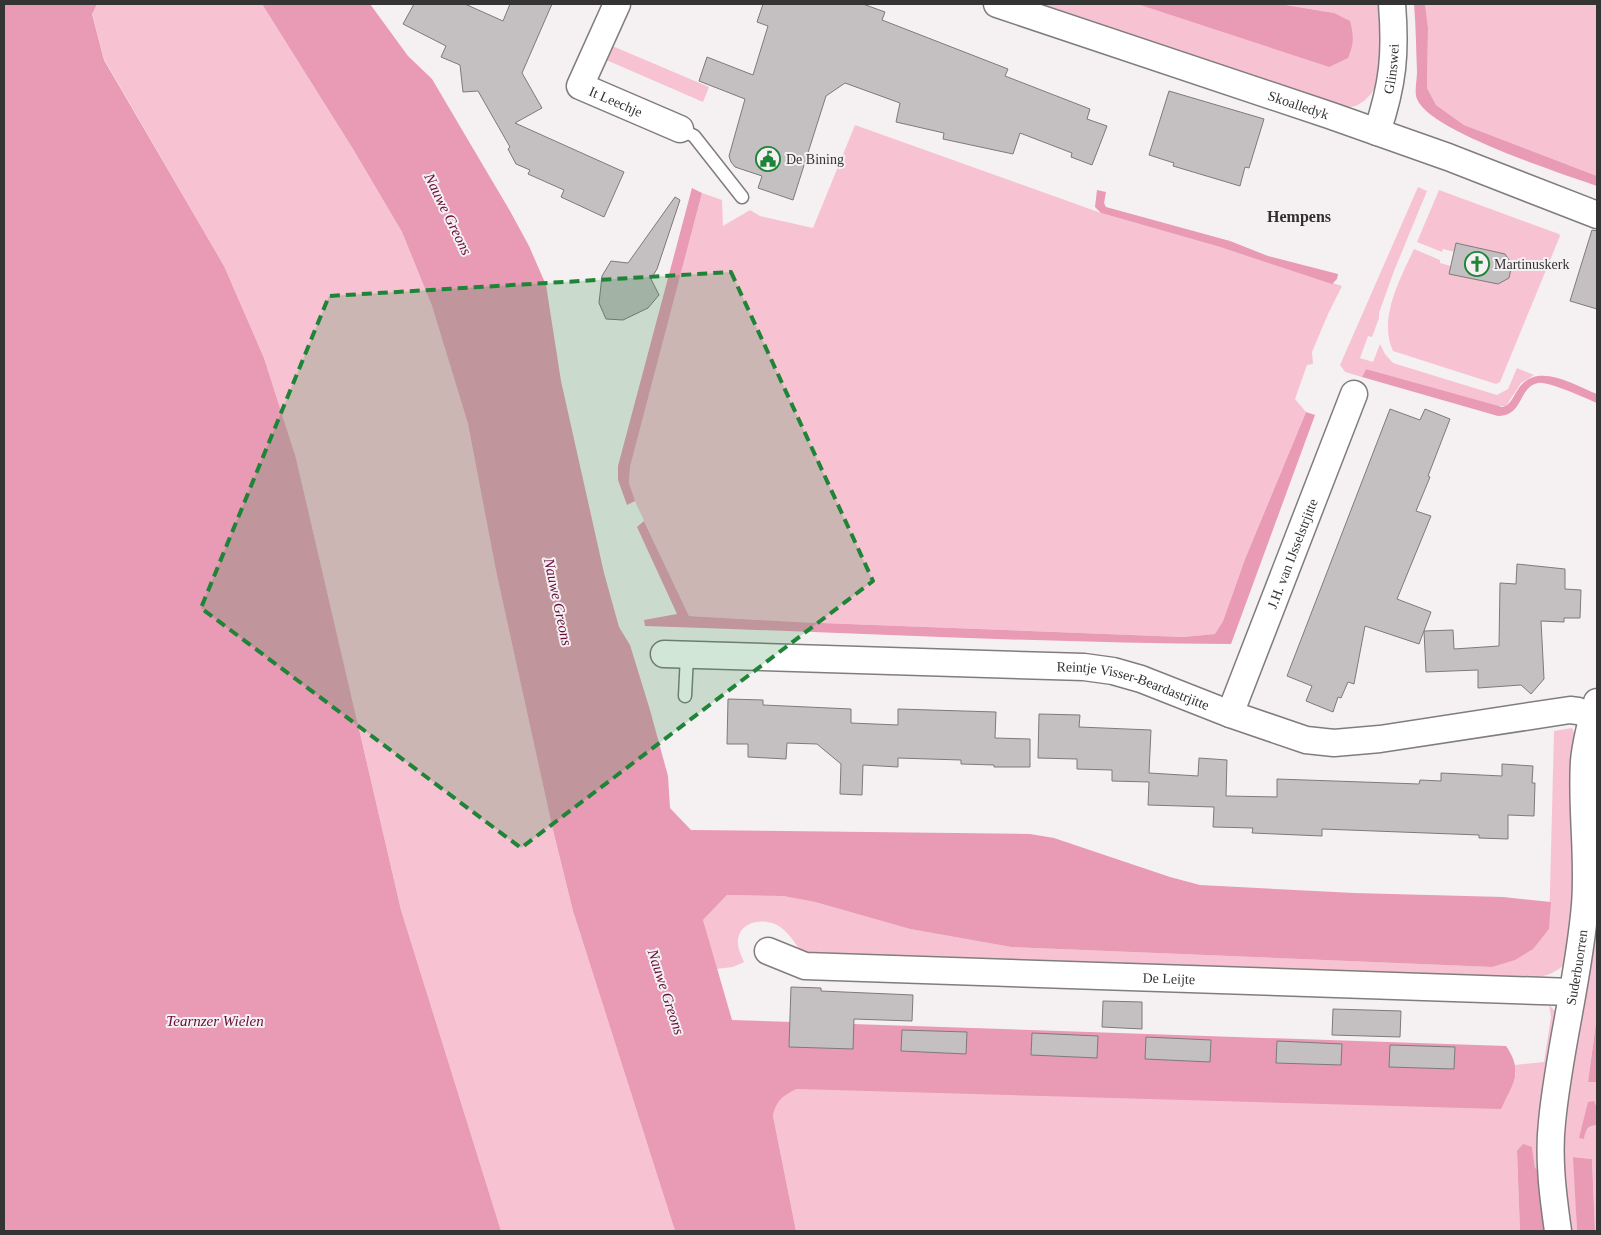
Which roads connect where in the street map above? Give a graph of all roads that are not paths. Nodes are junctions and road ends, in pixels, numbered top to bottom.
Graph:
1 (617, 4) edge
2 (997, 4) edge
3 (1392, 4) edge
4 (680, 129) joint
5 (1377, 132) junction
6 (742, 197) dead end
7 (1597, 215) edge
8 (1354, 394) dead end
9 (676, 654) joint
10 (686, 696) dead end
11 (1595, 709) edge
12 (1230, 714) junction
13 (1591, 903) edge
14 (768, 951) dead end
15 (1572, 992) junction
16 (1558, 1231) edge

1 - 4 street, It Leechje
2 - 5 street, Skoalledyk
3 - 5 street, Glinswei
4 - 6 lane
5 - 7 street, Skoalledyk
8 - 12 street, J.H. van IJsselstrjitte
9 - 10 lane
9 - 12 street, Reintje Visser-Beardastrjitte
11 - 12 street, Reintje Visser-Beardastrjitte
11 - 13 street, Suderbuorren
13 - 15 street, Suderbuorren
14 - 15 street, De Leijte
15 - 16 street, Suderbuorren

